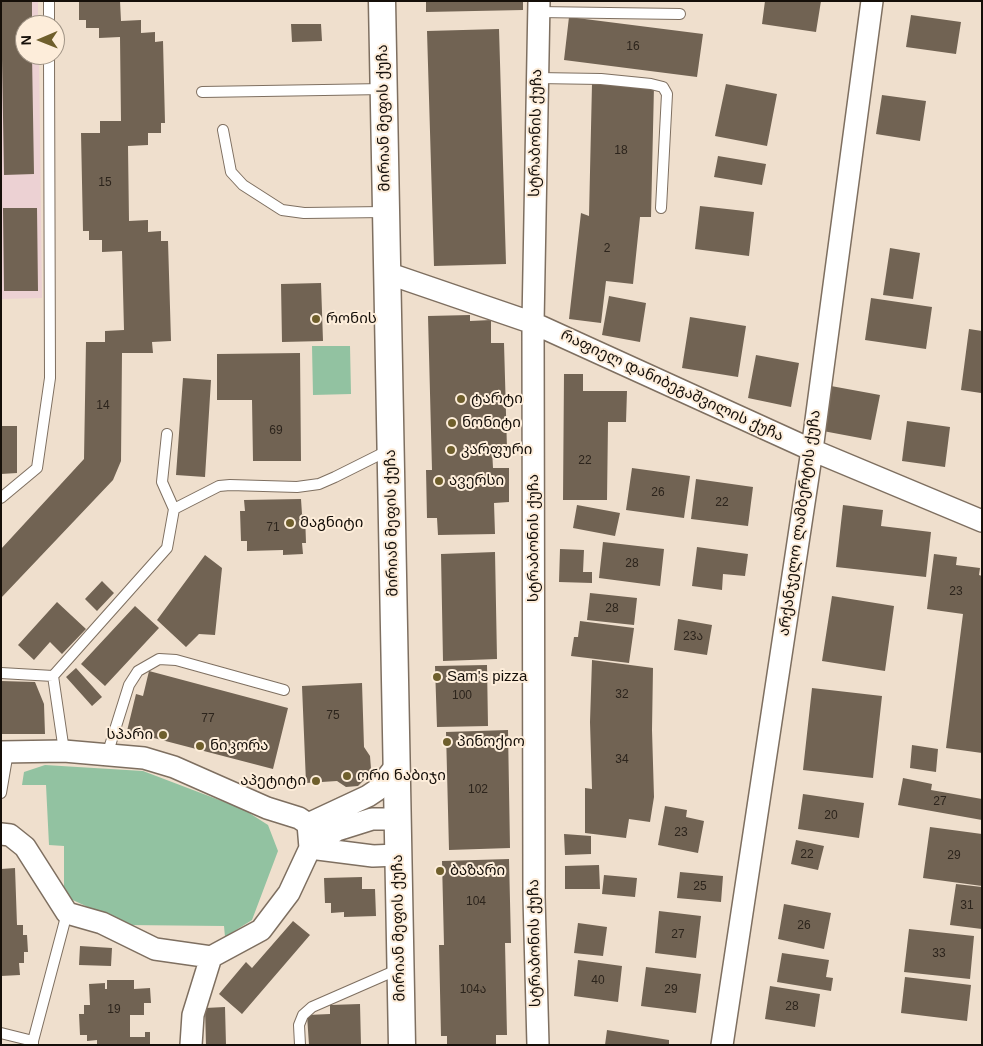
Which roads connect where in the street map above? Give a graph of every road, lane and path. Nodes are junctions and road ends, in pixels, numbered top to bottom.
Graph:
1 (49, 1) edge
2 (382, 1) edge
3 (872, 1) edge
4 (539, 7) edge
5 (680, 14) dead end
6 (49, 15) edge
7 (49, 65) edge
8 (537, 78) junction
9 (384, 89) junction
10 (202, 92) dead end
11 (223, 130) dead end
12 (661, 208) dead end
13 (386, 212) junction
14 (387, 273) junction
15 (533, 323) junction
16 (167, 434) dead end
17 (390, 450) junction
18 (812, 450) junction
19 (1, 498) edge
20 (174, 509) junction
21 (982, 521) edge
22 (1, 673) edge
23 (53, 676) junction
24 (284, 690) dead end
25 (4, 752) edge
26 (64, 752) junction
27 (107, 755) junction
28 (396, 766) junction
29 (1, 793) edge
30 (397, 819) junction
31 (308, 824) junction
32 (1, 834) edge
33 (310, 848) junction
34 (398, 855) junction
35 (67, 913) junction
36 (211, 957) junction
37 (400, 969) junction
38 (1, 1033) edge
39 (33, 1043) edge
40 (191, 1045) edge
41 (300, 1045) edge
42 (402, 1045) edge
43 (538, 1045) edge
44 (722, 1045) edge

1 - 6 lane
2 - 9 street, მირიან მეფის ქუჩა
3 - 18 street, არქანჯელო ლამბერტის ქუჩა
4 - 5 lane
4 - 8 street, სტრაბონის ქუჩა
7 - 19 lane
8 - 12 lane
8 - 15 street, სტრაბონის ქუჩა
9 - 10 lane
9 - 13 street, მირიან მეფის ქუჩა
11 - 13 lane
13 - 14 street, მირიან მეფის ქუჩა
14 - 15 street, რაფიელ დანიბეგაშვილის ქუჩა
14 - 17 street, მირიან მეფის ქუჩა
15 - 18 street, რაფიელ დანიბეგაშვილის ქუჩა
15 - 43 street, სტრაბონის ქუჩა
16 - 20 lane
17 - 20 lane
17 - 28 street, მირიან მეფის ქუჩა
18 - 21 street, რაფიელ დანიბეგაშვილის ქუჩა
18 - 44 street, არქანჯელო ლამბერტის ქუჩა
20 - 23 lane
22 - 23 lane
23 - 26 lane
24 - 27 lane
25 - 26 street
25 - 29 lane
26 - 27 street
27 - 31 street
28 - 30 street, მირიან მეფის ქუჩა
28 - 31 street
30 - 33 street
30 - 34 street, მირიან მეფის ქუჩა
31 - 33 street
32 - 35 street
33 - 34 street
33 - 36 street
34 - 37 street, მირიან მეფის ქუჩა
35 - 36 street
35 - 39 lane
36 - 40 street
37 - 41 lane
37 - 42 street, მირიან მეფის ქუჩა
38 - 39 lane

